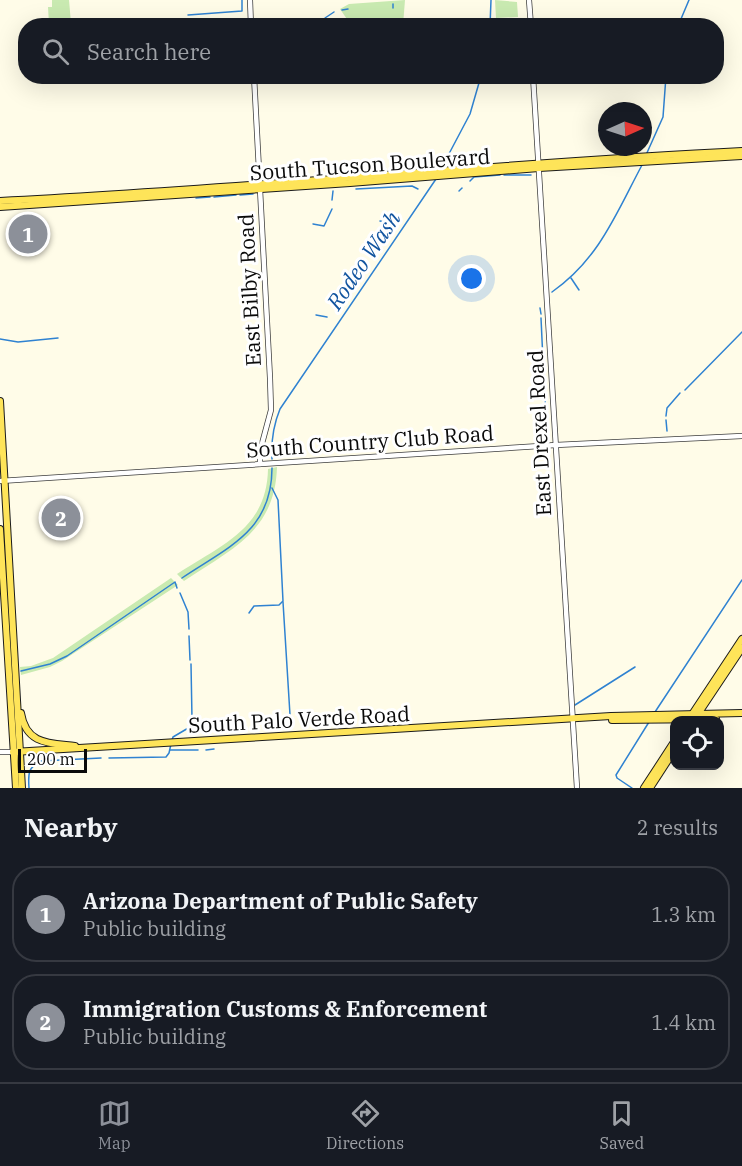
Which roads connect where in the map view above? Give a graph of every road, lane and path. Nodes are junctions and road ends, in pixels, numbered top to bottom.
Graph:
1 (250, 0) edge
2 (529, 0) edge
3 (251, 18) edge
4 (530, 18) edge
5 (254, 84) edge
6 (534, 84) edge
7 (742, 151) edge
8 (742, 156) edge
9 (645, 158) junction
10 (539, 165) junction
11 (260, 187) junction
12 (0, 201) edge
13 (0, 207) edge
14 (0, 401) edge
15 (0, 411) edge
16 (742, 436) edge
17 (556, 445) junction
18 (260, 464) junction
19 (2, 480) edge
20 (0, 529) edge
21 (8, 615) junction
22 (741, 643) edge
23 (16, 682) junction
24 (708, 700) junction
25 (717, 714) junction
26 (742, 715) edge
27 (694, 716) edge
28 (695, 716) edge
29 (705, 716) edge
30 (724, 716) edge
31 (670, 717) edge
32 (599, 718) junction
33 (572, 719) junction
34 (670, 720) edge
35 (100, 748) junction
36 (670, 749) edge
37 (0, 752) edge
38 (16, 752) junction
39 (670, 758) edge
40 (16, 788) edge
41 (22, 788) edge
42 (577, 788) edge
43 (644, 788) edge
44 (650, 788) edge

1 - 3 street
2 - 4 street
5 - 11 street, East Bilby Road
6 - 10 street, East Drexel Road
7 - 9 main road, South Tucson Boulevard
8 - 9 main road, South Tucson Boulevard
9 - 10 main road, South Tucson Boulevard
10 - 11 main road, South Tucson Boulevard
10 - 17 street, East Drexel Road
11 - 12 main road, South Tucson Boulevard
11 - 13 main road, South Tucson Boulevard
11 - 18 street, East Bilby Road
14 - 15 main road
15 - 19 main road
16 - 17 street, South Country Club Road
17 - 18 street, South Country Club Road
17 - 33 street, East Drexel Road
18 - 19 street, South Country Club Road
19 - 21 main road
20 - 21 main road
21 - 23 main road
21 - 38 main road
22 - 24 main road
22 - 27 main road
23 - 35 main road
23 - 38 main road
24 - 25 main road
24 - 28 main road
25 - 26 main road, South Palo Verde Road
25 - 29 main road, South Palo Verde Road
26 - 30 main road, South Palo Verde Road
31 - 32 main road, South Palo Verde Road
32 - 33 main road, South Palo Verde Road
32 - 34 main road, South Palo Verde Road
33 - 35 main road, South Palo Verde Road
33 - 42 street, East Drexel Road
35 - 38 main road, South Palo Verde Road
36 - 43 main road
37 - 38 street, South Palo Verde Road
38 - 40 main road
38 - 41 main road
39 - 44 main road

